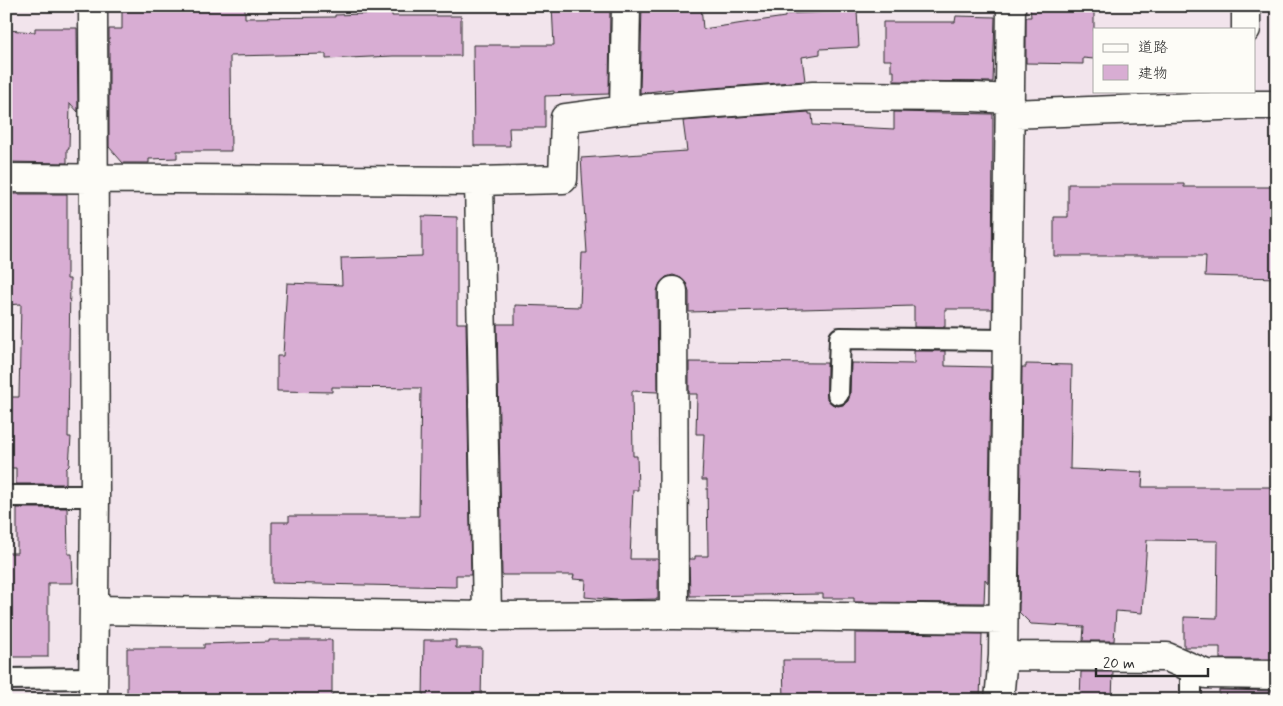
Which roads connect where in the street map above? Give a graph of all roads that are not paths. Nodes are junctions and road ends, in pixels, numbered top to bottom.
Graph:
1 (94, 6) edge
2 (626, 6) edge
3 (1011, 6) edge
4 (1246, 6) edge
5 (1246, 28) edge
6 (1247, 98) edge
7 (1277, 106) edge
8 (1010, 107) junction
9 (624, 110) junction
10 (6, 178) edge
11 (94, 178) junction
12 (479, 181) junction
13 (673, 290) dead end
14 (1006, 340) junction
15 (838, 394) dead end
16 (6, 496) edge
17 (95, 496) junction
18 (94, 610) junction
19 (674, 615) junction
20 (487, 616) junction
21 (1003, 619) junction
22 (1003, 656) junction
23 (1191, 668) junction
24 (1277, 675) edge
25 (6, 679) edge
26 (93, 689) edge
27 (999, 700) edge
28 (1191, 700) edge

1 - 11 street
2 - 9 street
3 - 8 street
4 - 5 street
6 - 7 street
6 - 8 street
8 - 9 street
8 - 14 street
9 - 12 street
10 - 11 street
11 - 12 street
11 - 17 street
12 - 20 street
13 - 19 street
14 - 15 lane
14 - 21 street
16 - 17 lane
17 - 18 street
18 - 20 street
18 - 26 street
19 - 20 street
19 - 21 street
21 - 22 street
22 - 23 street
22 - 27 street
23 - 24 street
23 - 28 lane
25 - 26 lane

